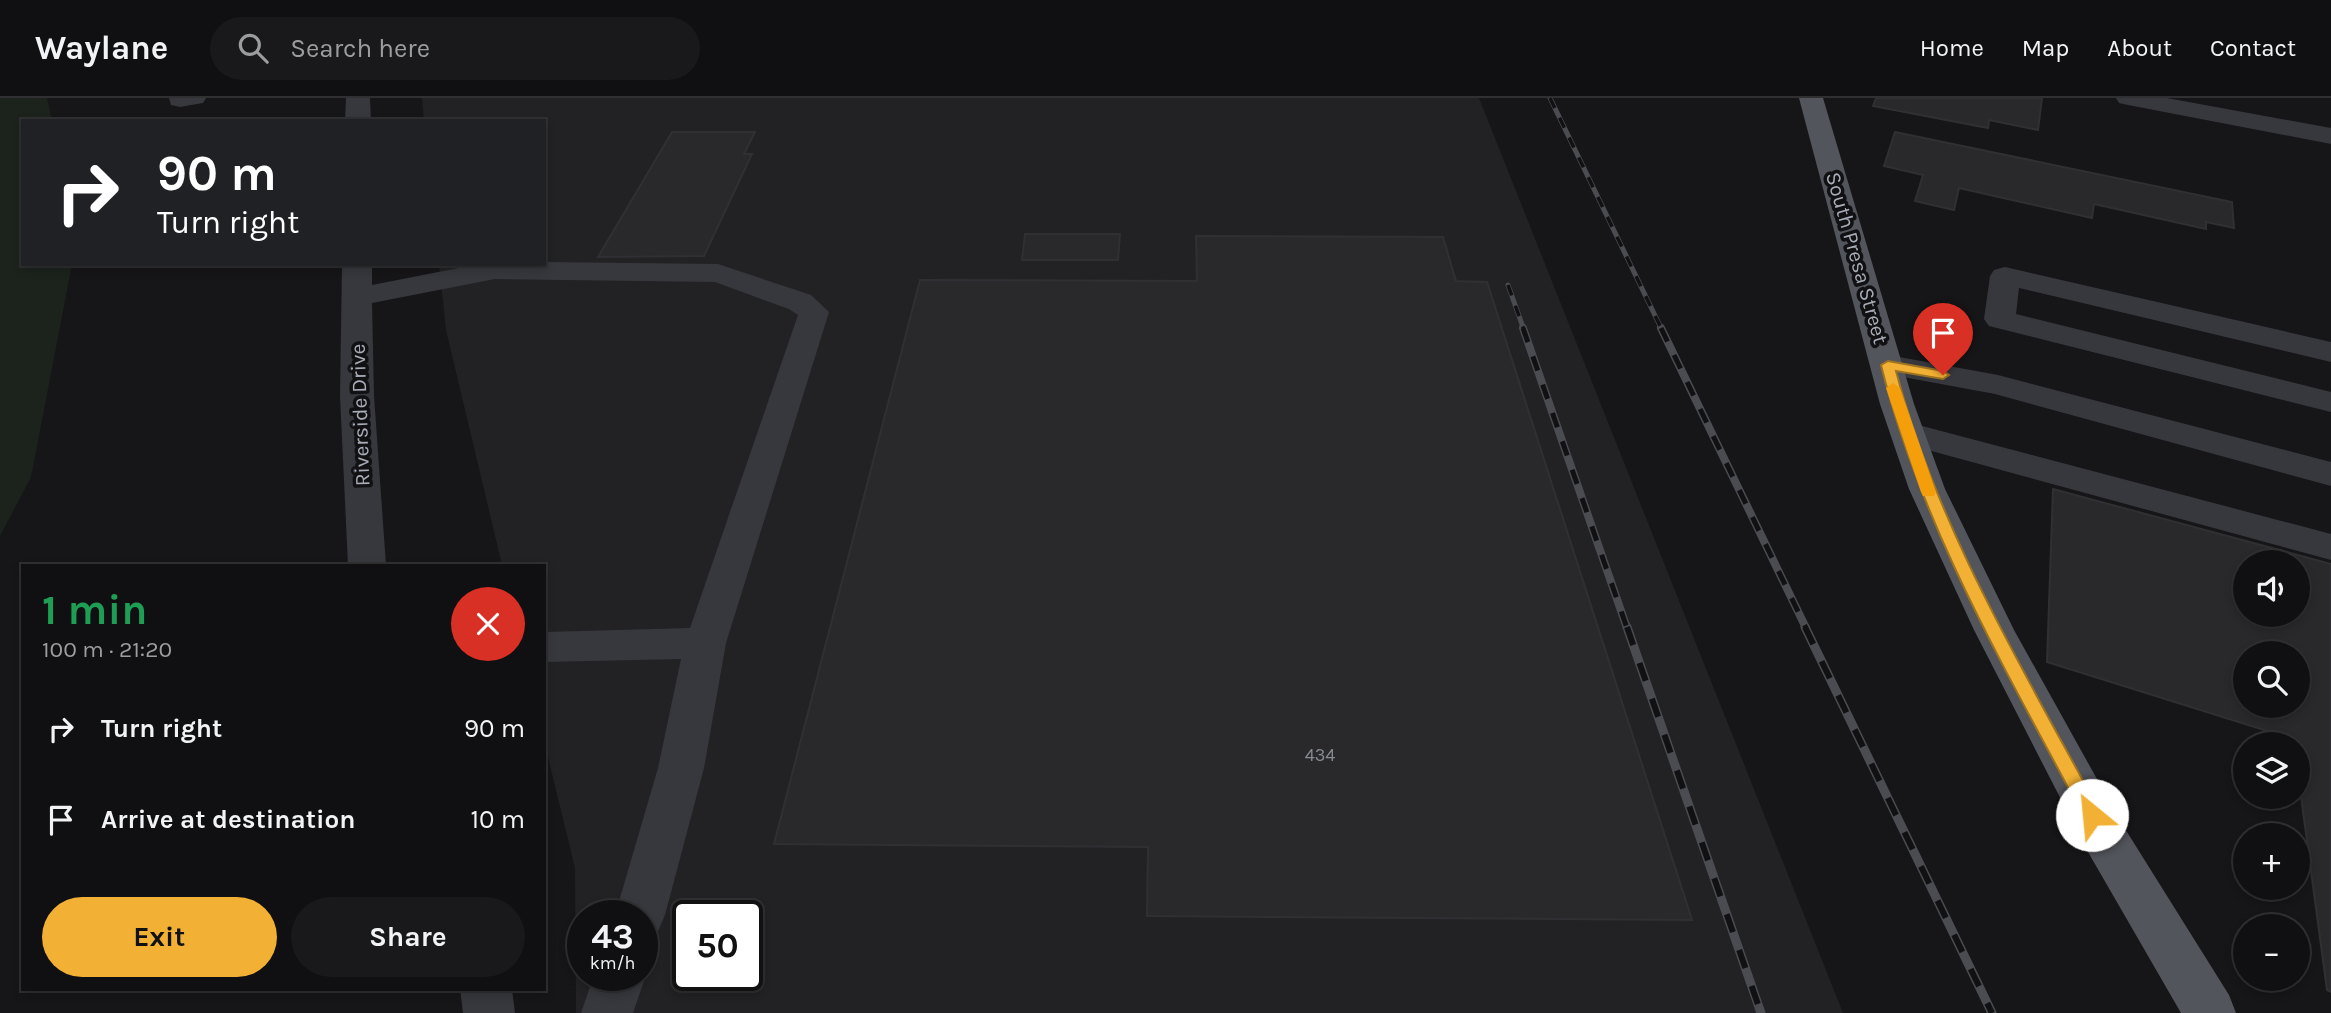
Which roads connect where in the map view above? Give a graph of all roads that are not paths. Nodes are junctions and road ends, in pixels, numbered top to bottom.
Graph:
1 (358, 98) edge
2 (1811, 98) edge
3 (2128, 98) edge
4 (358, 119) edge
5 (2331, 136) edge
6 (357, 281) edge
7 (2331, 352) edge
8 (1888, 365) junction
9 (2331, 402) edge
10 (1908, 433) junction
11 (2331, 474) edge
12 (2331, 547) edge
13 (367, 564) edge
14 (705, 643) junction
15 (546, 647) edge
16 (644, 900) edge
17 (486, 991) edge
18 (615, 991) edge
19 (489, 1013) edge
20 (607, 1013) edge
21 (2210, 1013) edge

1 - 4 street
2 - 8 main road, South Presa Street
3 - 5 street
6 - 13 street, Riverside Drive
6 - 14 street
7 - 9 street
8 - 10 main road, South Presa Street
8 - 11 street
10 - 12 street
10 - 21 main road, South Presa Street
14 - 15 street
14 - 16 street
17 - 19 street
18 - 20 street

